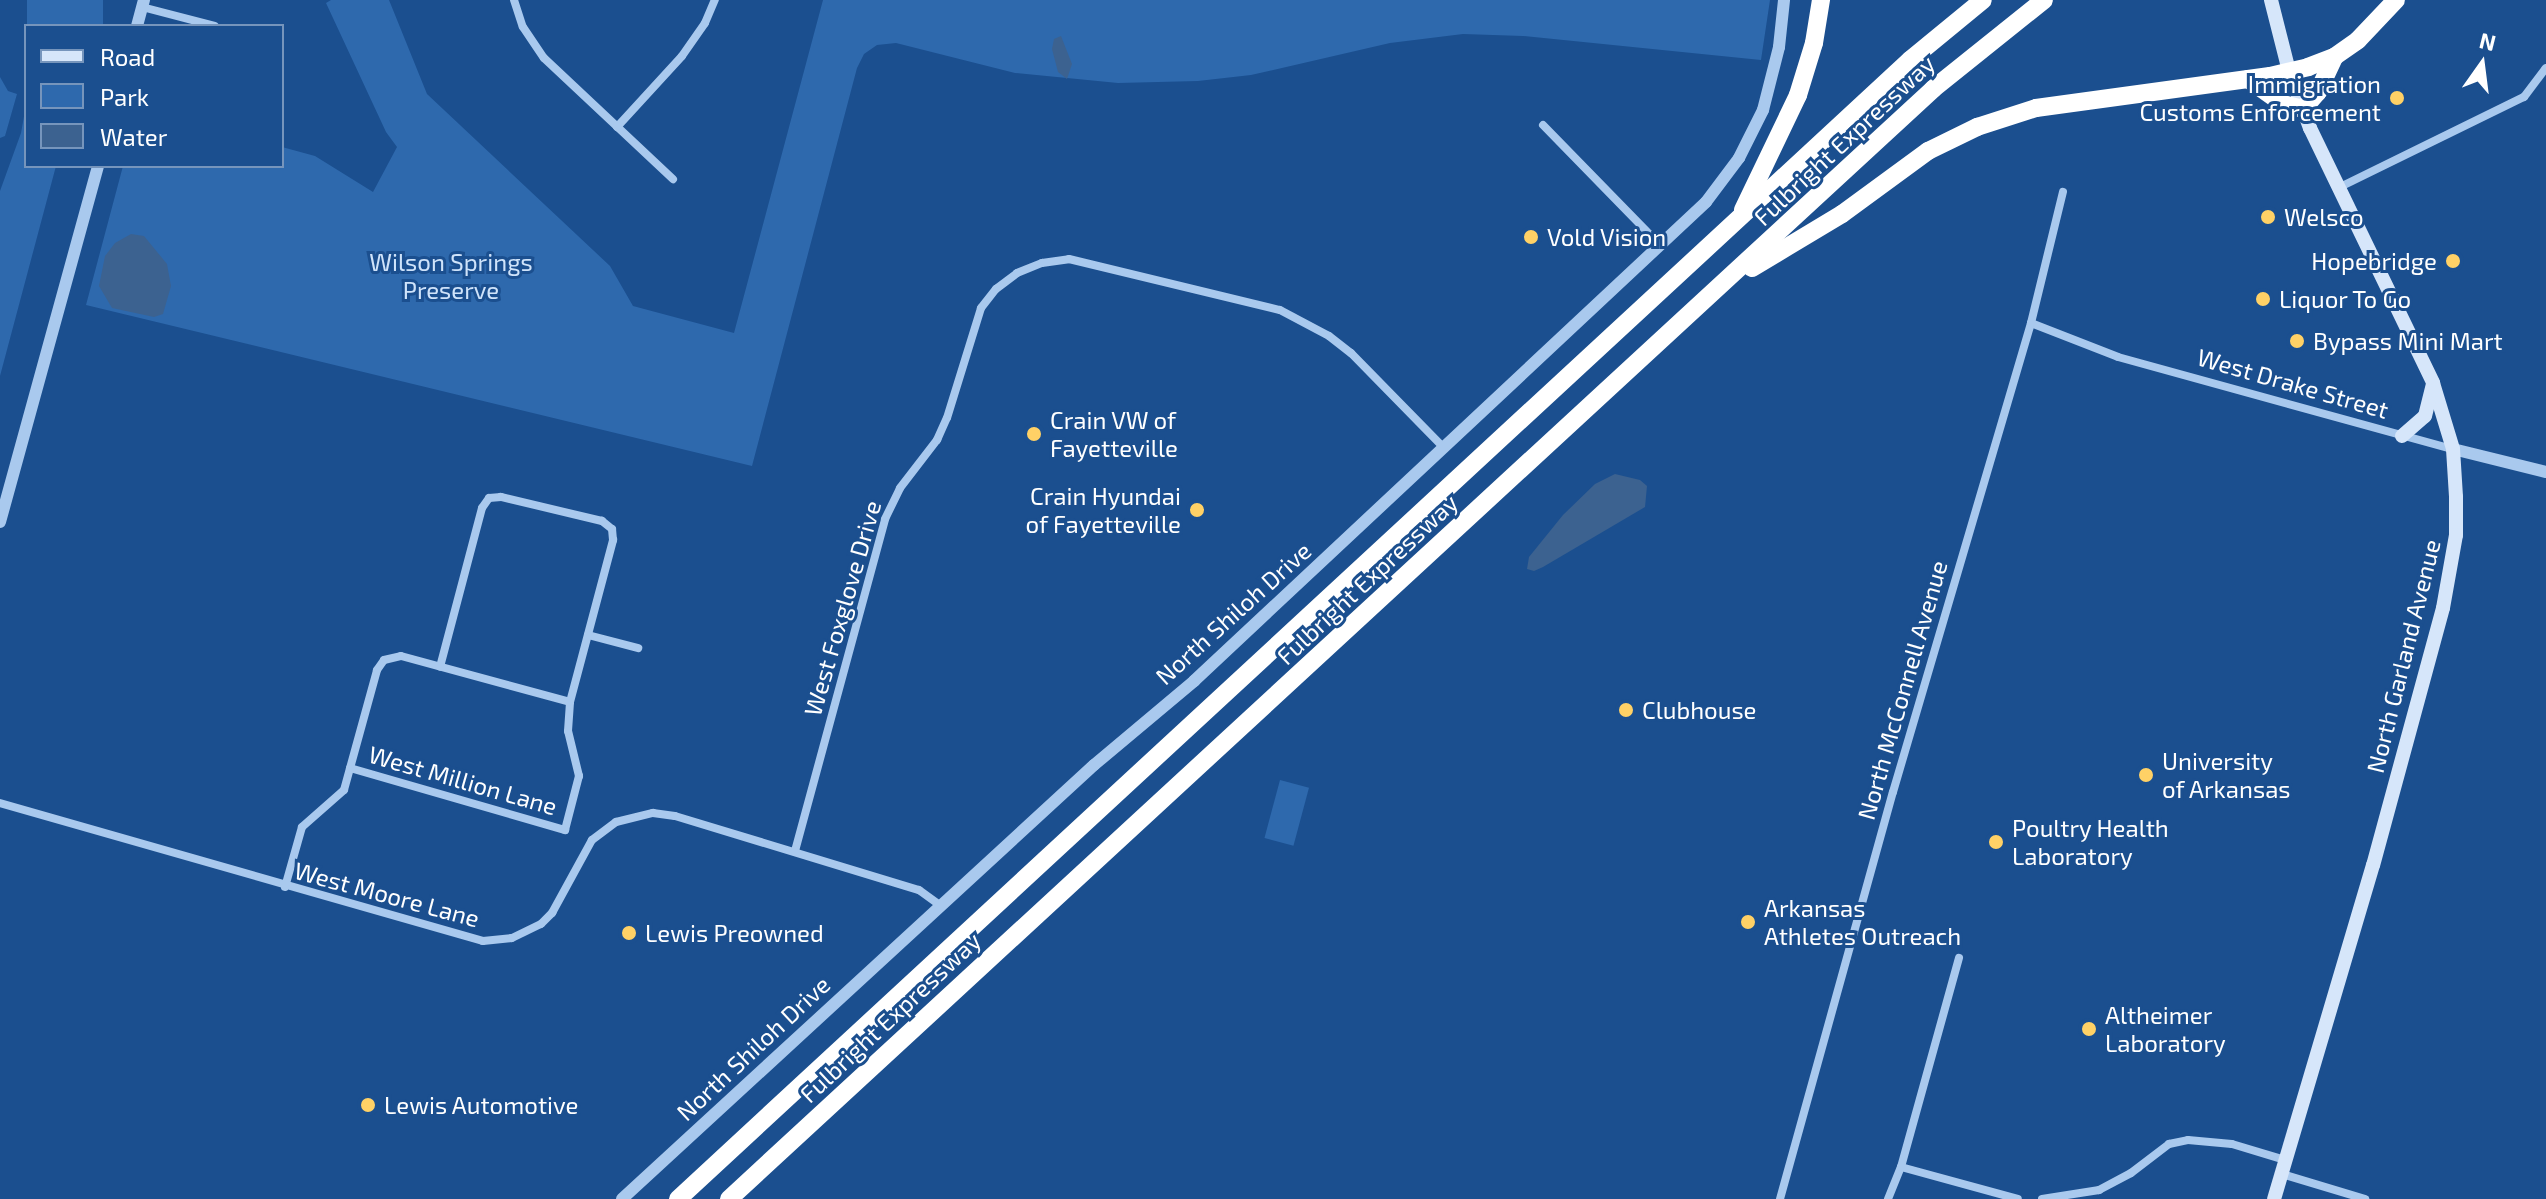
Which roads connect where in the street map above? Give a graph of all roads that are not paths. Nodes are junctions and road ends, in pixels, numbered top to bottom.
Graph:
1 (514, 0) edge
2 (715, 0) edge
3 (1784, 0) edge
4 (1821, 0) edge
5 (1983, 0) edge
6 (2044, 0) edge
7 (2271, 0) edge
8 (2396, 0) edge
9 (143, 3) edge
10 (138, 24) edge
11 (209, 24) edge
12 (2334, 57) junction
13 (2546, 68) edge
14 (2289, 71) junction
15 (2248, 79) junction
16 (2303, 109) junction
17 (1543, 125) dead end
18 (617, 127) junction
19 (97, 168) edge
20 (673, 179) dead end
21 (2337, 188) junction
22 (2063, 192) dead end
23 (1741, 216) junction
24 (1661, 246) junction
25 (1719, 288) junction
26 (2031, 323) junction
27 (2433, 383) junction
28 (2402, 436) junction
29 (1444, 448) junction
30 (2453, 449) junction
31 (2546, 472) edge
32 (0, 522) edge
33 (588, 635) junction
34 (638, 648) dead end
35 (440, 667) junction
36 (570, 702) junction
37 (350, 768) junction
38 (0, 803) edge
39 (795, 851) junction
40 (285, 887) junction
41 (940, 905) junction
42 (1959, 958) dead end
43 (1901, 1167) junction
44 (2284, 1167) junction
45 (622, 1199) edge
46 (678, 1199) edge
47 (729, 1199) edge
48 (1780, 1199) edge
49 (1888, 1199) edge
50 (2018, 1199) edge
51 (2042, 1199) edge
52 (2274, 1199) edge
53 (2365, 1199) edge

1 - 18 street
2 - 18 street
3 - 24 street, North Shiloh Drive
4 - 23 highway
5 - 23 highway, Fulbright Expressway
6 - 25 highway, Fulbright Expressway
7 - 14 main road, North Garland Avenue
8 - 12 highway
9 - 10 street
9 - 11 street
12 - 14 highway
12 - 16 highway
13 - 21 street
14 - 15 highway
14 - 16 main road, North Garland Avenue
15 - 16 highway
15 - 25 highway
16 - 21 main road, North Garland Avenue
17 - 24 street
18 - 20 street
19 - 32 street
21 - 27 main road, North Garland Avenue
22 - 26 street, North McConnell Avenue
23 - 46 highway, Fulbright Expressway
24 - 29 street, North Shiloh Drive
25 - 47 highway, Fulbright Expressway
26 - 28 street, West Drake Street
26 - 48 street, North McConnell Avenue
27 - 28 main road
27 - 30 main road, North Garland Avenue
28 - 30 street, West Drake Street
29 - 39 street, West Foxglove Drive
29 - 41 street, North Shiloh Drive
30 - 31 street, West Drake Street
30 - 44 main road, North Garland Avenue
33 - 34 street
33 - 35 street
33 - 36 street
35 - 36 street
35 - 37 street
36 - 37 street, West Million Lane
37 - 40 street
38 - 40 street, West Moore Lane
39 - 40 street, West Moore Lane
39 - 41 street, West Moore Lane
41 - 45 street, North Shiloh Drive
42 - 43 street
43 - 49 street
43 - 50 street
44 - 51 street
44 - 52 main road, North Garland Avenue
44 - 53 street

